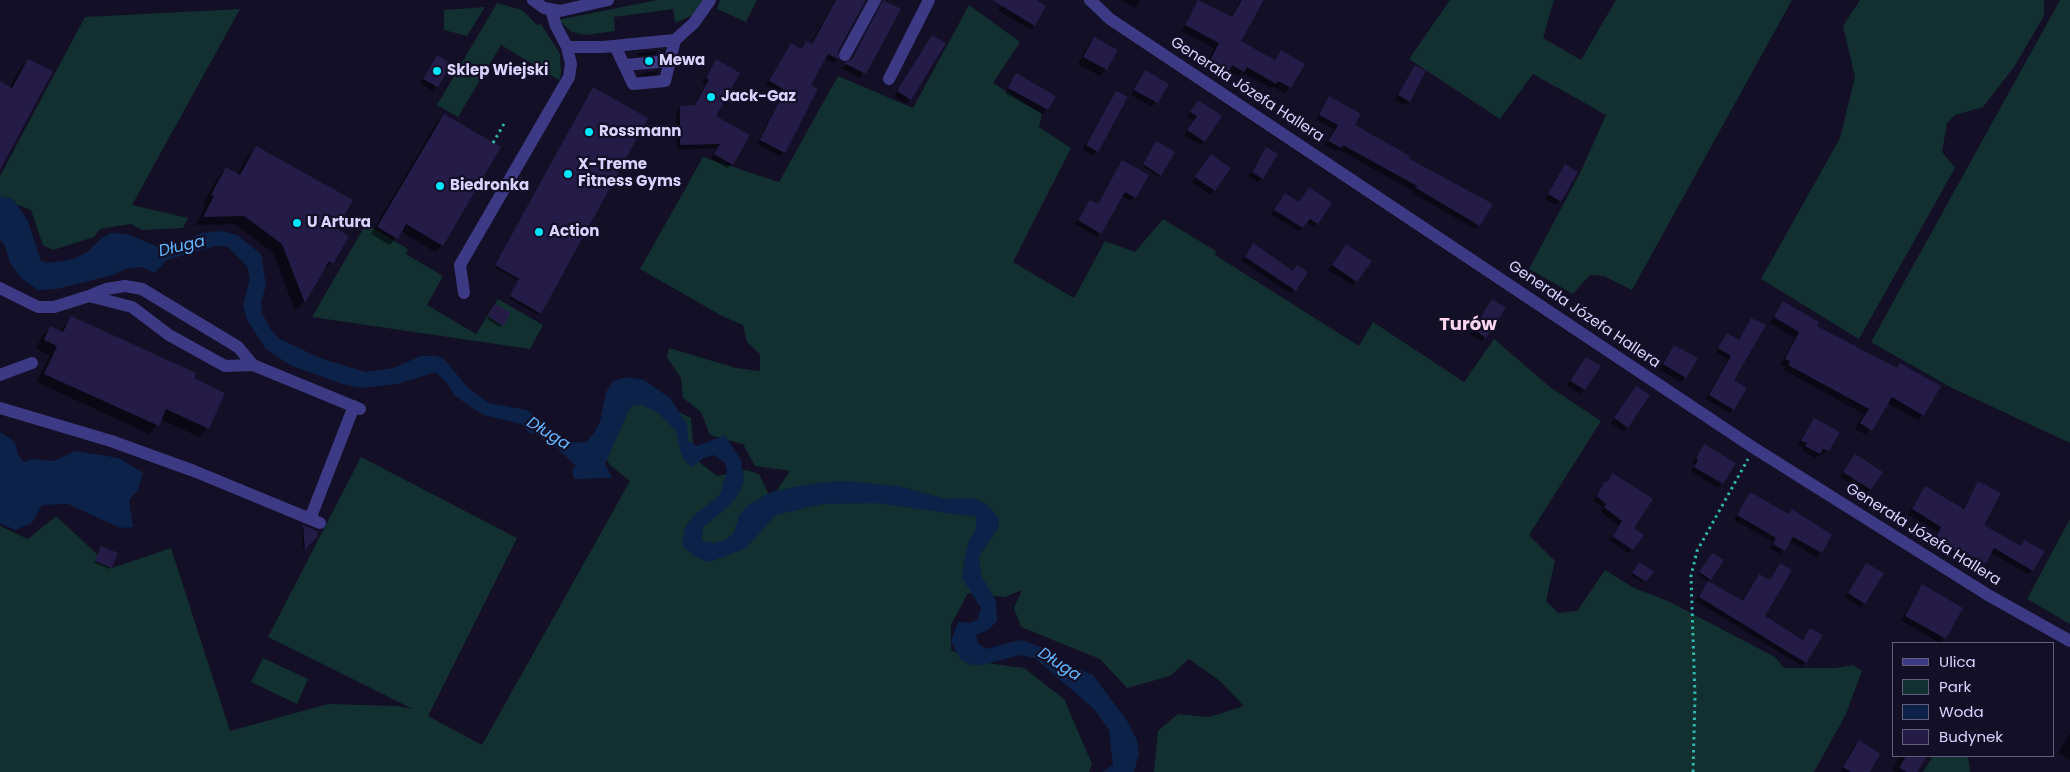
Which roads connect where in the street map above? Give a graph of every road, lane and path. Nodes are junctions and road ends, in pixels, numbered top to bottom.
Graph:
1 (533, 0) edge
2 (608, 0) edge
3 (710, 0) edge
4 (876, 0) edge
5 (929, 0) edge
6 (1090, 0) edge
7 (551, 10) junction
8 (676, 40) junction
9 (615, 46) junction
10 (567, 47) junction
11 (845, 54) dead end
12 (670, 61) junction
13 (624, 65) junction
14 (889, 79) dead end
15 (505, 122) dead end
16 (493, 143) dead end
17 (0, 288) edge
18 (464, 293) dead end
19 (89, 296) junction
20 (32, 363) dead end
21 (253, 366) junction
22 (0, 375) edge
23 (0, 408) edge
24 (1754, 448) junction
25 (2070, 641) edge
26 (1693, 772) edge

1 - 7 street
2 - 7 street
3 - 8 street
4 - 11 street
5 - 14 street
6 - 24 street, Generała Józefa Hallera
7 - 10 street
8 - 9 street
8 - 12 street
9 - 10 street
9 - 13 street
10 - 18 street
12 - 13 street
12 - 13 street
15 - 16 path
17 - 19 street
19 - 21 street
19 - 21 street
20 - 22 street
21 - 23 street
24 - 25 street, Generała Józefa Hallera
24 - 26 path

